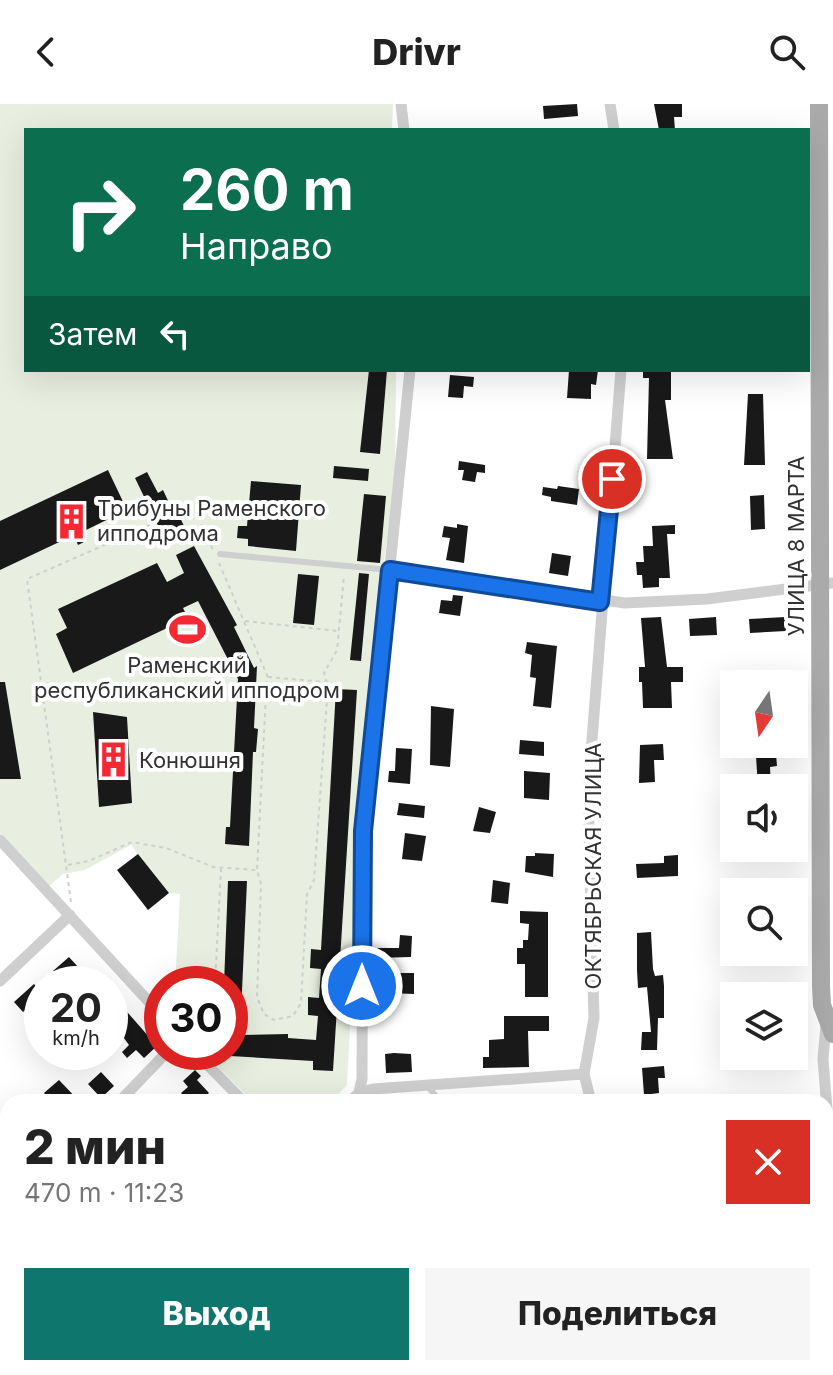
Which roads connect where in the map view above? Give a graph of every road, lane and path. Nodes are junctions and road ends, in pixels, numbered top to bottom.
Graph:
1 (401, 104) edge
2 (610, 104) edge
3 (819, 104) edge
4 (404, 128) edge
5 (614, 128) edge
6 (410, 372) edge
7 (621, 372) edge
8 (220, 554) dead end
9 (345, 566) junction
10 (390, 570) junction
11 (827, 583) edge
12 (600, 602) junction
13 (244, 621) junction
14 (339, 632) junction
15 (268, 677) junction
16 (326, 682) junction
17 (0, 840) edge
18 (68, 865) junction
19 (221, 868) junction
20 (257, 870) junction
21 (70, 915) junction
22 (216, 966) edge
23 (0, 981) edge
24 (144, 996) edge
25 (830, 1027) edge
26 (154, 1070) edge
27 (213, 1070) edge
28 (584, 1074) junction
29 (426, 1084) junction
30 (359, 1093) joint
31 (128, 1094) edge
32 (236, 1094) edge
33 (434, 1094) edge
34 (589, 1094) edge
35 (826, 1094) edge

1 - 4 street
2 - 5 street
3 - 11 main road, УЛИЦА 8 МАРТА
6 - 10 street
7 - 12 street, ОКТЯБРЬСКАЯ УЛИЦА
8 - 9 lane
9 - 10 lane
9 - 14 path
10 - 12 street
10 - 30 street
11 - 12 street
11 - 25 main road, УЛИЦА 8 МАРТА
12 - 28 street, ОКТЯБРЬСКАЯ УЛИЦА
13 - 14 path
13 - 15 path
13 - 18 path
14 - 16 path
15 - 16 path
15 - 20 path
16 - 20 path
17 - 21 street
18 - 19 path
18 - 21 path
19 - 20 path
19 - 22 path
21 - 23 street
21 - 24 street
25 - 35 street
26 - 31 street
27 - 32 street
28 - 29 street
28 - 34 street
29 - 30 street
29 - 33 lane

